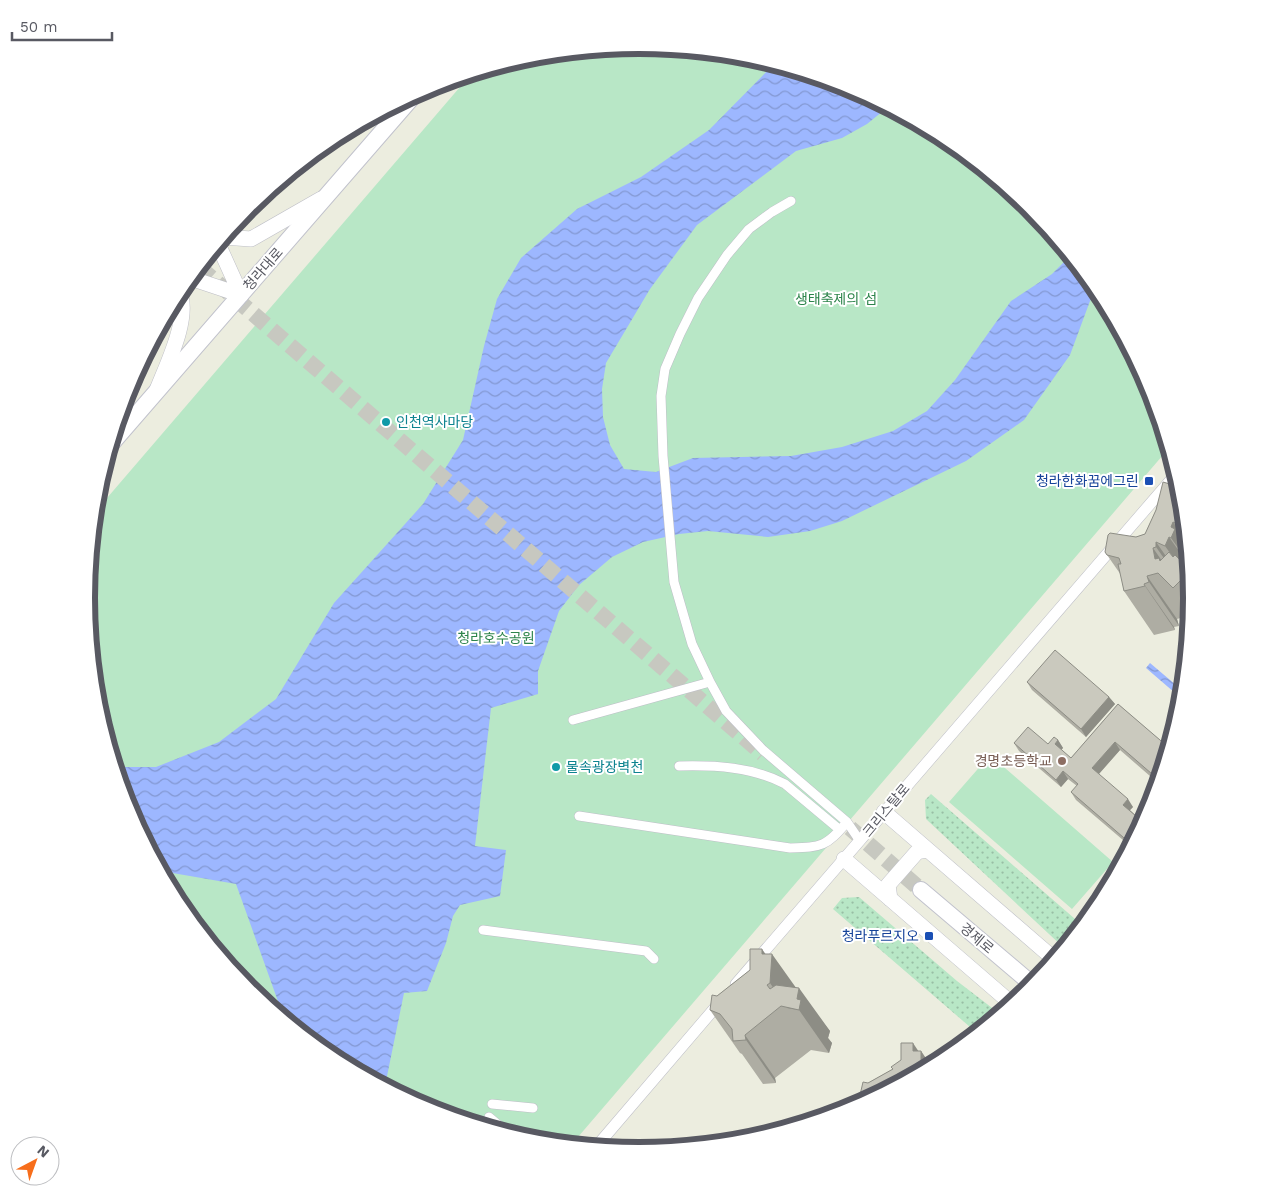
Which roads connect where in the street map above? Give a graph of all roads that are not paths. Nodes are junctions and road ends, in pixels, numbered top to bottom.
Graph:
1 (403, 108) edge
2 (325, 198) junction
3 (791, 201) dead end
4 (231, 238) edge
5 (221, 250) edge
6 (197, 280) edge
7 (241, 295) junction
8 (182, 303) edge
9 (157, 391) junction
10 (121, 433) edge
11 (1170, 481) edge
12 (710, 682) junction
13 (573, 720) dead end
14 (679, 766) dead end
15 (884, 812) junction
16 (580, 816) dead end
17 (847, 822) junction
18 (840, 830) junction
19 (860, 841) junction
20 (927, 850) junction
21 (844, 859) junction
22 (921, 890) tunnel mouth
23 (890, 899) junction
24 (484, 930) dead end
25 (1050, 955) edge
26 (654, 959) dead end
27 (1027, 980) edge
28 (1006, 999) edge
29 (492, 1104) dead end
30 (533, 1108) dead end
31 (489, 1117) dead end
32 (497, 1124) edge
33 (601, 1141) edge

1 - 2 main road, 청라대로
2 - 4 street
2 - 7 main road, 청라대로
3 - 12 street
5 - 7 street
6 - 7 street
7 - 9 main road, 청라대로
8 - 9 street
9 - 10 main road, 청라대로
11 - 15 street, 크리스탈로
12 - 13 street
12 - 17 street
14 - 18 street
15 - 19 street, 크리스탈로
15 - 20 street
16 - 18 street
17 - 18 street
17 - 19 street
19 - 21 street, 크리스탈로
20 - 23 street
20 - 25 street
21 - 23 street
21 - 33 street, 크리스탈로
22 - 27 main road, 경제로
23 - 28 street
24 - 26 street
29 - 30 street
31 - 32 street

